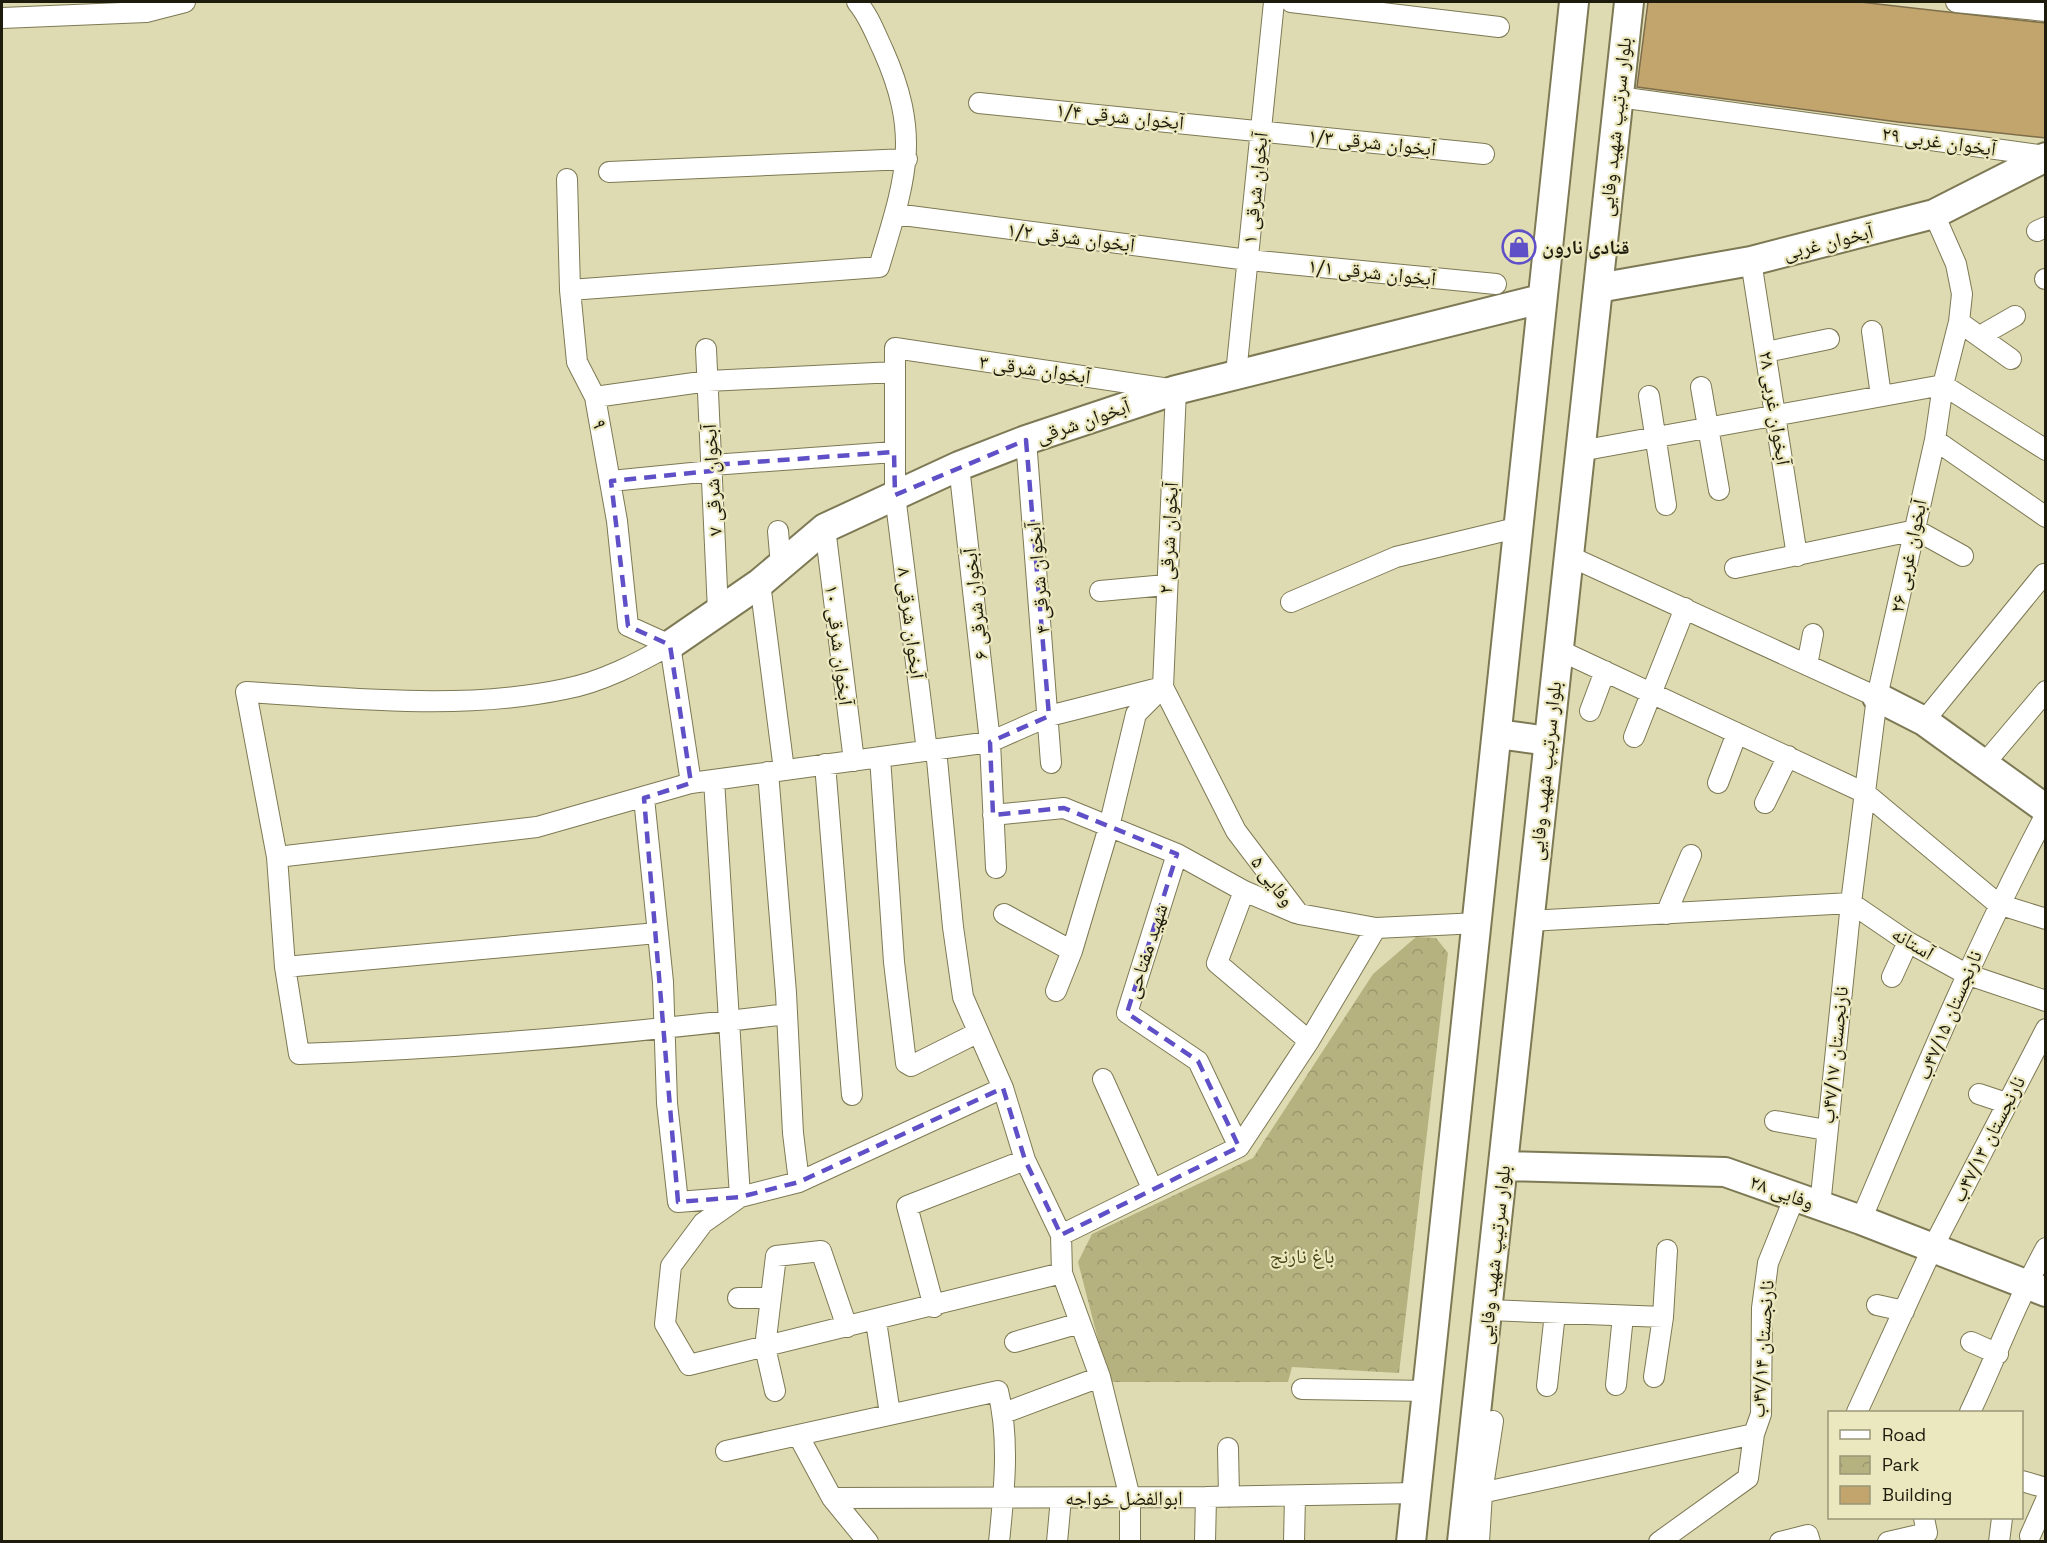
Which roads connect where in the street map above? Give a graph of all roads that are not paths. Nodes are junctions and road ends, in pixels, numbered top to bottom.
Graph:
1 (185, 2) edge
2 (857, 2) edge
3 (1274, 2) edge
4 (1291, 2) edge
5 (1574, 2) edge
6 (1629, 2) edge
7 (1956, 2) edge
8 (2046, 11) edge
9 (2, 18) edge
10 (1499, 27) dead end
11 (1619, 98) junction
12 (979, 103) dead end
13 (1261, 131) junction
14 (1484, 154) dead end
15 (2046, 157) edge
16 (907, 159) junction
17 (609, 172) dead end
18 (567, 179) dead end
19 (895, 214) junction
20 (1934, 214) junction
21 (1248, 260) junction
22 (1751, 261) junction
23 (1496, 285) dead end
24 (1598, 288) junction
25 (570, 290) junction
26 (1541, 299) junction
27 (2015, 316) dead end
28 (1959, 322) junction
29 (1872, 331) dead end
30 (1980, 336) junction
31 (1829, 339) dead end
32 (895, 348) joint
33 (706, 349) dead end
34 (1766, 352) junction
35 (2011, 358) dead end
36 (895, 372) junction
37 (1236, 374) junction
38 (708, 381) junction
39 (1943, 385) junction
40 (1701, 387) dead end
41 (1176, 390) junction
42 (1649, 396) dead end
43 (1881, 396) junction
44 (595, 397) junction
45 (1776, 416) junction
46 (1708, 429) junction
47 (1657, 438) junction
48 (1026, 440) junction
49 (1935, 440) junction
50 (2046, 450) edge
51 (1580, 451) junction
52 (894, 452) junction
53 (960, 466) junction
54 (712, 468) junction
55 (611, 481) junction
56 (1719, 490) dead end
57 (895, 495) junction
58 (1666, 505) dead end
59 (2046, 517) edge
60 (1520, 527) junction
61 (825, 528) junction
62 (1916, 530) junction
63 (778, 531) dead end
64 (1797, 555) junction
65 (1569, 556) junction
66 (1964, 556) dead end
67 (1735, 568) dead end
68 (2044, 574) dead end
69 (771, 575) junction
70 (1166, 585) junction
71 (1100, 591) dead end
72 (1291, 602) dead end
73 (1685, 609) junction
74 (718, 611) junction
75 (1814, 634) dead end
76 (670, 645) junction
77 (1559, 650) junction
78 (1807, 664) junction
79 (1605, 672) junction
80 (1163, 687) junction
81 (2046, 691) edge
82 (1651, 693) junction
83 (1877, 697) junction
84 (1590, 711) dead end
85 (1049, 716) junction
86 (1924, 721) junction
87 (1737, 732) junction
88 (1498, 734) junction
89 (1634, 737) dead end
90 (1549, 741) junction
91 (990, 742) junction
92 (932, 750) junction
93 (1788, 756) junction
94 (880, 757) junction
95 (854, 761) junction
96 (1051, 763) dead end
97 (1985, 763) junction
98 (825, 764) junction
99 (776, 771) junction
100 (714, 780) junction
101 (691, 783) junction
102 (1718, 783) dead end
103 (1865, 793) junction
104 (644, 798) junction
105 (1765, 802) dead end
106 (2046, 809) edge
107 (2046, 814) edge
108 (993, 815) junction
109 (1109, 827) junction
110 (1178, 854) junction
111 (1691, 855) dead end
112 (277, 857) junction
113 (996, 868) dead end
114 (1244, 891) junction
115 (1851, 903) junction
116 (1998, 904) junction
117 (1004, 914) dead end
118 (1299, 914) junction
119 (1666, 914) junction
120 (2046, 920) edge
121 (1529, 921) junction
122 (1478, 922) junction
123 (1376, 928) junction
124 (657, 933) junction
125 (1908, 942) junction
126 (1072, 951) junction
127 (285, 967) junction
128 (1966, 974) junction
129 (1892, 977) dead end
130 (1056, 990) dead end
131 (2046, 1001) edge
132 (787, 1014) junction
133 (729, 1021) junction
134 (665, 1028) junction
135 (2046, 1029) edge
136 (977, 1033) junction
137 (1309, 1041) junction
138 (1103, 1079) dead end
139 (1003, 1088) junction
140 (1979, 1094) dead end
141 (852, 1095) dead end
142 (2006, 1103) junction
143 (1775, 1121) dead end
144 (1826, 1130) junction
145 (1239, 1147) junction
146 (1025, 1160) junction
147 (1504, 1166) junction
148 (800, 1182) junction
149 (1152, 1188) junction
150 (740, 1197) junction
151 (1807, 1201) junction
152 (1861, 1220) junction
153 (1060, 1235) junction
154 (2046, 1248) edge
155 (1932, 1249) junction
156 (1667, 1250) dead end
157 (1062, 1273) junction
158 (2036, 1287) edge
159 (738, 1298) dead end
160 (771, 1298) junction
161 (1877, 1305) dead end
162 (934, 1307) junction
163 (1488, 1310) junction
164 (1904, 1311) junction
165 (1555, 1313) junction
166 (1623, 1316) junction
167 (1663, 1317) junction
168 (876, 1321) junction
169 (1080, 1323) junction
170 (847, 1328) junction
171 (1015, 1342) dead end
172 (1971, 1342) dead end
173 (765, 1347) junction
174 (1998, 1354) junction
175 (1100, 1377) junction
176 (1654, 1377) dead end
177 (1616, 1385) dead end
178 (1547, 1386) dead end
179 (1302, 1389) dead end
180 (775, 1391) dead end
181 (1429, 1391) junction
182 (1858, 1411) edge
183 (1971, 1411) edge
184 (1004, 1413) junction
185 (890, 1414) junction
186 (1493, 1421) dead end
187 (1754, 1434) junction
188 (798, 1435) junction
189 (1228, 1448) dead end
190 (726, 1451) dead end
191 (2023, 1481) edge
192 (2046, 1488) edge
193 (1416, 1493) junction
194 (1475, 1494) junction
195 (1295, 1496) junction
196 (1206, 1497) junction
197 (1229, 1497) junction
198 (832, 1498) junction
199 (1003, 1498) junction
200 (1061, 1498) junction
201 (1130, 1498) junction
202 (2046, 1500) edge
203 (1924, 1519) edge
204 (2002, 1519) edge
205 (2030, 1525) edge
206 (868, 1542) edge
207 (999, 1542) edge
208 (1058, 1542) edge
209 (1130, 1542) edge
210 (1205, 1542) edge
211 (1294, 1542) edge
212 (1411, 1542) edge
213 (1462, 1542) edge
214 (1479, 1542) edge
215 (1659, 1542) edge
216 (1780, 1542) edge
217 (1810, 1542) edge
218 (1888, 1542) edge
219 (1999, 1542) edge

1 - 9 street
2 - 16 street
3 - 13 street, آبخوان شرقی ۱
4 - 10 street
5 - 26 main road
6 - 11 main road, بلوار سرتیپ شهید وفایی
7 - 8 street
11 - 15 street, آبخوان غربی ۲۹
11 - 24 main road, بلوار سرتیپ شهید وفایی
12 - 13 street, آبخوان شرقی ۱/۴
13 - 14 street, آبخوان شرقی ۱/۳
13 - 21 street, آبخوان شرقی ۱
15 - 20 main road, آبخوان غربی
16 - 17 street
16 - 19 street
18 - 25 street, ۹
19 - 21 street, آبخوان شرقی ۱/۲
19 - 25 street
20 - 22 main road, آبخوان غربی
20 - 28 street, آبخوان غربی ۲۶
21 - 23 street, آبخوان شرقی ۱/۱
21 - 37 street, آبخوان شرقی ۱
22 - 24 main road, آبخوان غربی
22 - 34 street, آبخوان غربی ۲۸
24 - 51 main road, بلوار سرتیپ شهید وفایی
25 - 44 street, ۹
26 - 37 main road, آبخوان شرقی
26 - 60 main road
27 - 30 street
28 - 30 street
28 - 39 street, آبخوان غربی ۲۶
29 - 43 street
30 - 35 street
31 - 34 street
32 - 36 street, آبخوان شرقی ۸
32 - 41 street, آبخوان شرقی ۳
33 - 38 street, آبخوان شرقی ۷
34 - 45 street, آبخوان غربی ۲۸
36 - 38 street
36 - 52 street, آبخوان شرقی ۸
37 - 41 main road, آبخوان شرقی
38 - 44 street
38 - 54 street, آبخوان شرقی ۷
39 - 43 street
39 - 49 street, آبخوان غربی ۲۶
39 - 50 street
40 - 46 street
41 - 48 main road, آبخوان شرقی
41 - 70 street, آبخوان شرقی ۲
42 - 47 street
43 - 45 street
44 - 55 street, ۹
45 - 46 street
45 - 64 street, آبخوان غربی ۲۸
46 - 47 street
46 - 56 street
47 - 51 street
47 - 58 street
48 - 53 main road, آبخوان شرقی
48 - 85 street, آبخوان شرقی ۴
49 - 59 street
49 - 62 street, آبخوان غربی ۲۶
51 - 65 main road, بلوار سرتیپ شهید وفایی
52 - 54 street
52 - 57 street, آبخوان شرقی ۸
53 - 57 main road, آبخوان شرقی
53 - 91 street, آبخوان شرقی ۶
54 - 55 street
54 - 74 street, آبخوان شرقی ۷
55 - 76 street, ۹
57 - 61 main road, آبخوان شرقی
57 - 92 street, آبخوان شرقی ۸
60 - 72 street
60 - 88 main road
61 - 69 main road, آبخوان شرقی
61 - 95 street, آبخوان شرقی ۱۰
62 - 64 street
62 - 66 street
62 - 83 street, آبخوان غربی ۲۶
63 - 69 street
64 - 67 street
65 - 73 street
65 - 77 main road, بلوار سرتیپ شهید وفایی
68 - 86 street
69 - 74 main road, آبخوان شرقی
69 - 99 street
70 - 71 street
70 - 80 street, آبخوان شرقی ۲
73 - 78 street
73 - 82 street
74 - 76 main road, آبخوان شرقی
75 - 78 street
76 - 101 street
76 - 112 street
77 - 79 street
77 - 90 main road, بلوار سرتیپ شهید وفایی
78 - 83 street
79 - 82 street
79 - 84 street
80 - 85 street
80 - 109 street
80 - 118 street, وفایی ۵
81 - 97 street
82 - 87 street
82 - 89 street
83 - 86 main road
83 - 103 street, آبخوان غربی ۲۶
85 - 91 street
85 - 96 street, آبخوان شرقی ۴
86 - 97 main road
87 - 93 street
87 - 102 street
88 - 90 main road
88 - 122 main road
90 - 121 main road, بلوار سرتیپ شهید وفایی
91 - 92 street
91 - 108 street, آبخوان شرقی ۶
92 - 94 street
92 - 136 street, آبخوان شرقی ۸
93 - 103 street
93 - 105 street
94 - 95 street
94 - 136 street
95 - 98 street
97 - 106 main road
98 - 99 street
98 - 141 street
99 - 100 street
99 - 132 street
100 - 101 street
100 - 133 street
101 - 104 street
103 - 115 street, آبخوان غربی ۲۶
103 - 116 street
104 - 112 street
104 - 124 street
107 - 116 street, نارنجستان ۴۷/۱۵ب
108 - 109 street
108 - 113 street, آبخوان شرقی ۶
109 - 110 street
109 - 126 street
110 - 114 street
110 - 145 street, شهید مفتاحی
111 - 119 street
112 - 127 street
114 - 118 street
114 - 137 street
115 - 119 street
115 - 125 street, آستانه
115 - 144 street, نارنجستان ۴۷/۱۷ب
116 - 120 street
116 - 128 street, نارنجستان ۴۷/۱۵ب
117 - 126 street
118 - 123 street, وفایی ۵
119 - 121 street
121 - 147 main road, بلوار سرتیپ شهید وفایی
122 - 123 street, وفایی ۵
122 - 181 main road
123 - 137 street
124 - 127 street
124 - 134 street
125 - 128 street, آستانه
125 - 129 street
126 - 130 street
127 - 134 street
128 - 131 street, آستانه
128 - 152 street, نارنجستان ۴۷/۱۵ب
132 - 133 street
132 - 148 street
133 - 134 street
133 - 150 street
134 - 150 street
135 - 142 street, نارنجستان ۴۷/۱۳ب
136 - 139 street, آبخوان شرقی ۸
137 - 145 street
138 - 149 street
139 - 146 street, آبخوان شرقی ۸
139 - 148 street
140 - 142 street
142 - 155 street, نارنجستان ۴۷/۱۳ب
143 - 144 street
144 - 151 street, نارنجستان ۴۷/۱۷ب
145 - 149 street
146 - 153 street, آبخوان شرقی ۸
146 - 162 street
147 - 151 main road, وفایی ۲۸
147 - 163 main road, بلوار سرتیپ شهید وفایی
148 - 150 street
149 - 153 street
150 - 173 street
151 - 152 main road, وفایی ۲۸
151 - 187 street, نارنجستان ۴۷/۱۴ب
152 - 155 main road, وفایی ۲۸
153 - 157 street
154 - 158 street
155 - 158 main road, وفایی ۲۸
155 - 164 street, نارنجستان ۴۷/۱۳ب
156 - 167 street
157 - 162 street
157 - 169 street
158 - 174 street
159 - 160 street
160 - 170 street
160 - 173 street
161 - 164 street
162 - 168 street
163 - 165 street
163 - 194 main road, بلوار سرتیپ شهید وفایی
164 - 182 street, نارنجستان ۴۷/۱۳ب
165 - 166 street
165 - 178 street
166 - 167 street
166 - 177 street
167 - 176 street
168 - 170 street
168 - 185 street
169 - 171 street
169 - 175 street
170 - 173 street
172 - 174 street
173 - 180 street
174 - 183 street
175 - 184 street
175 - 201 street
179 - 181 street
181 - 193 main road
184 - 185 street
184 - 199 street
185 - 188 street
186 - 194 street
187 - 194 street
187 - 215 street, نارنجستان ۴۷/۱۴ب
188 - 190 street
188 - 198 street
189 - 197 street
191 - 192 street
193 - 195 street, ابوالفضل خواجه
193 - 212 main road
194 - 213 main road, بلوار سرتیپ شهید وفایی
194 - 214 street
195 - 197 street, ابوالفضل خواجه
195 - 211 street
196 - 197 street, ابوالفضل خواجه
196 - 201 street, ابوالفضل خواجه
196 - 210 street
198 - 199 street, ابوالفضل خواجه
198 - 206 street
199 - 200 street, ابوالفضل خواجه
199 - 207 street
200 - 201 street, ابوالفضل خواجه
200 - 208 street
201 - 209 street
202 - 205 street
203 - 218 street
204 - 219 street
216 - 217 street

